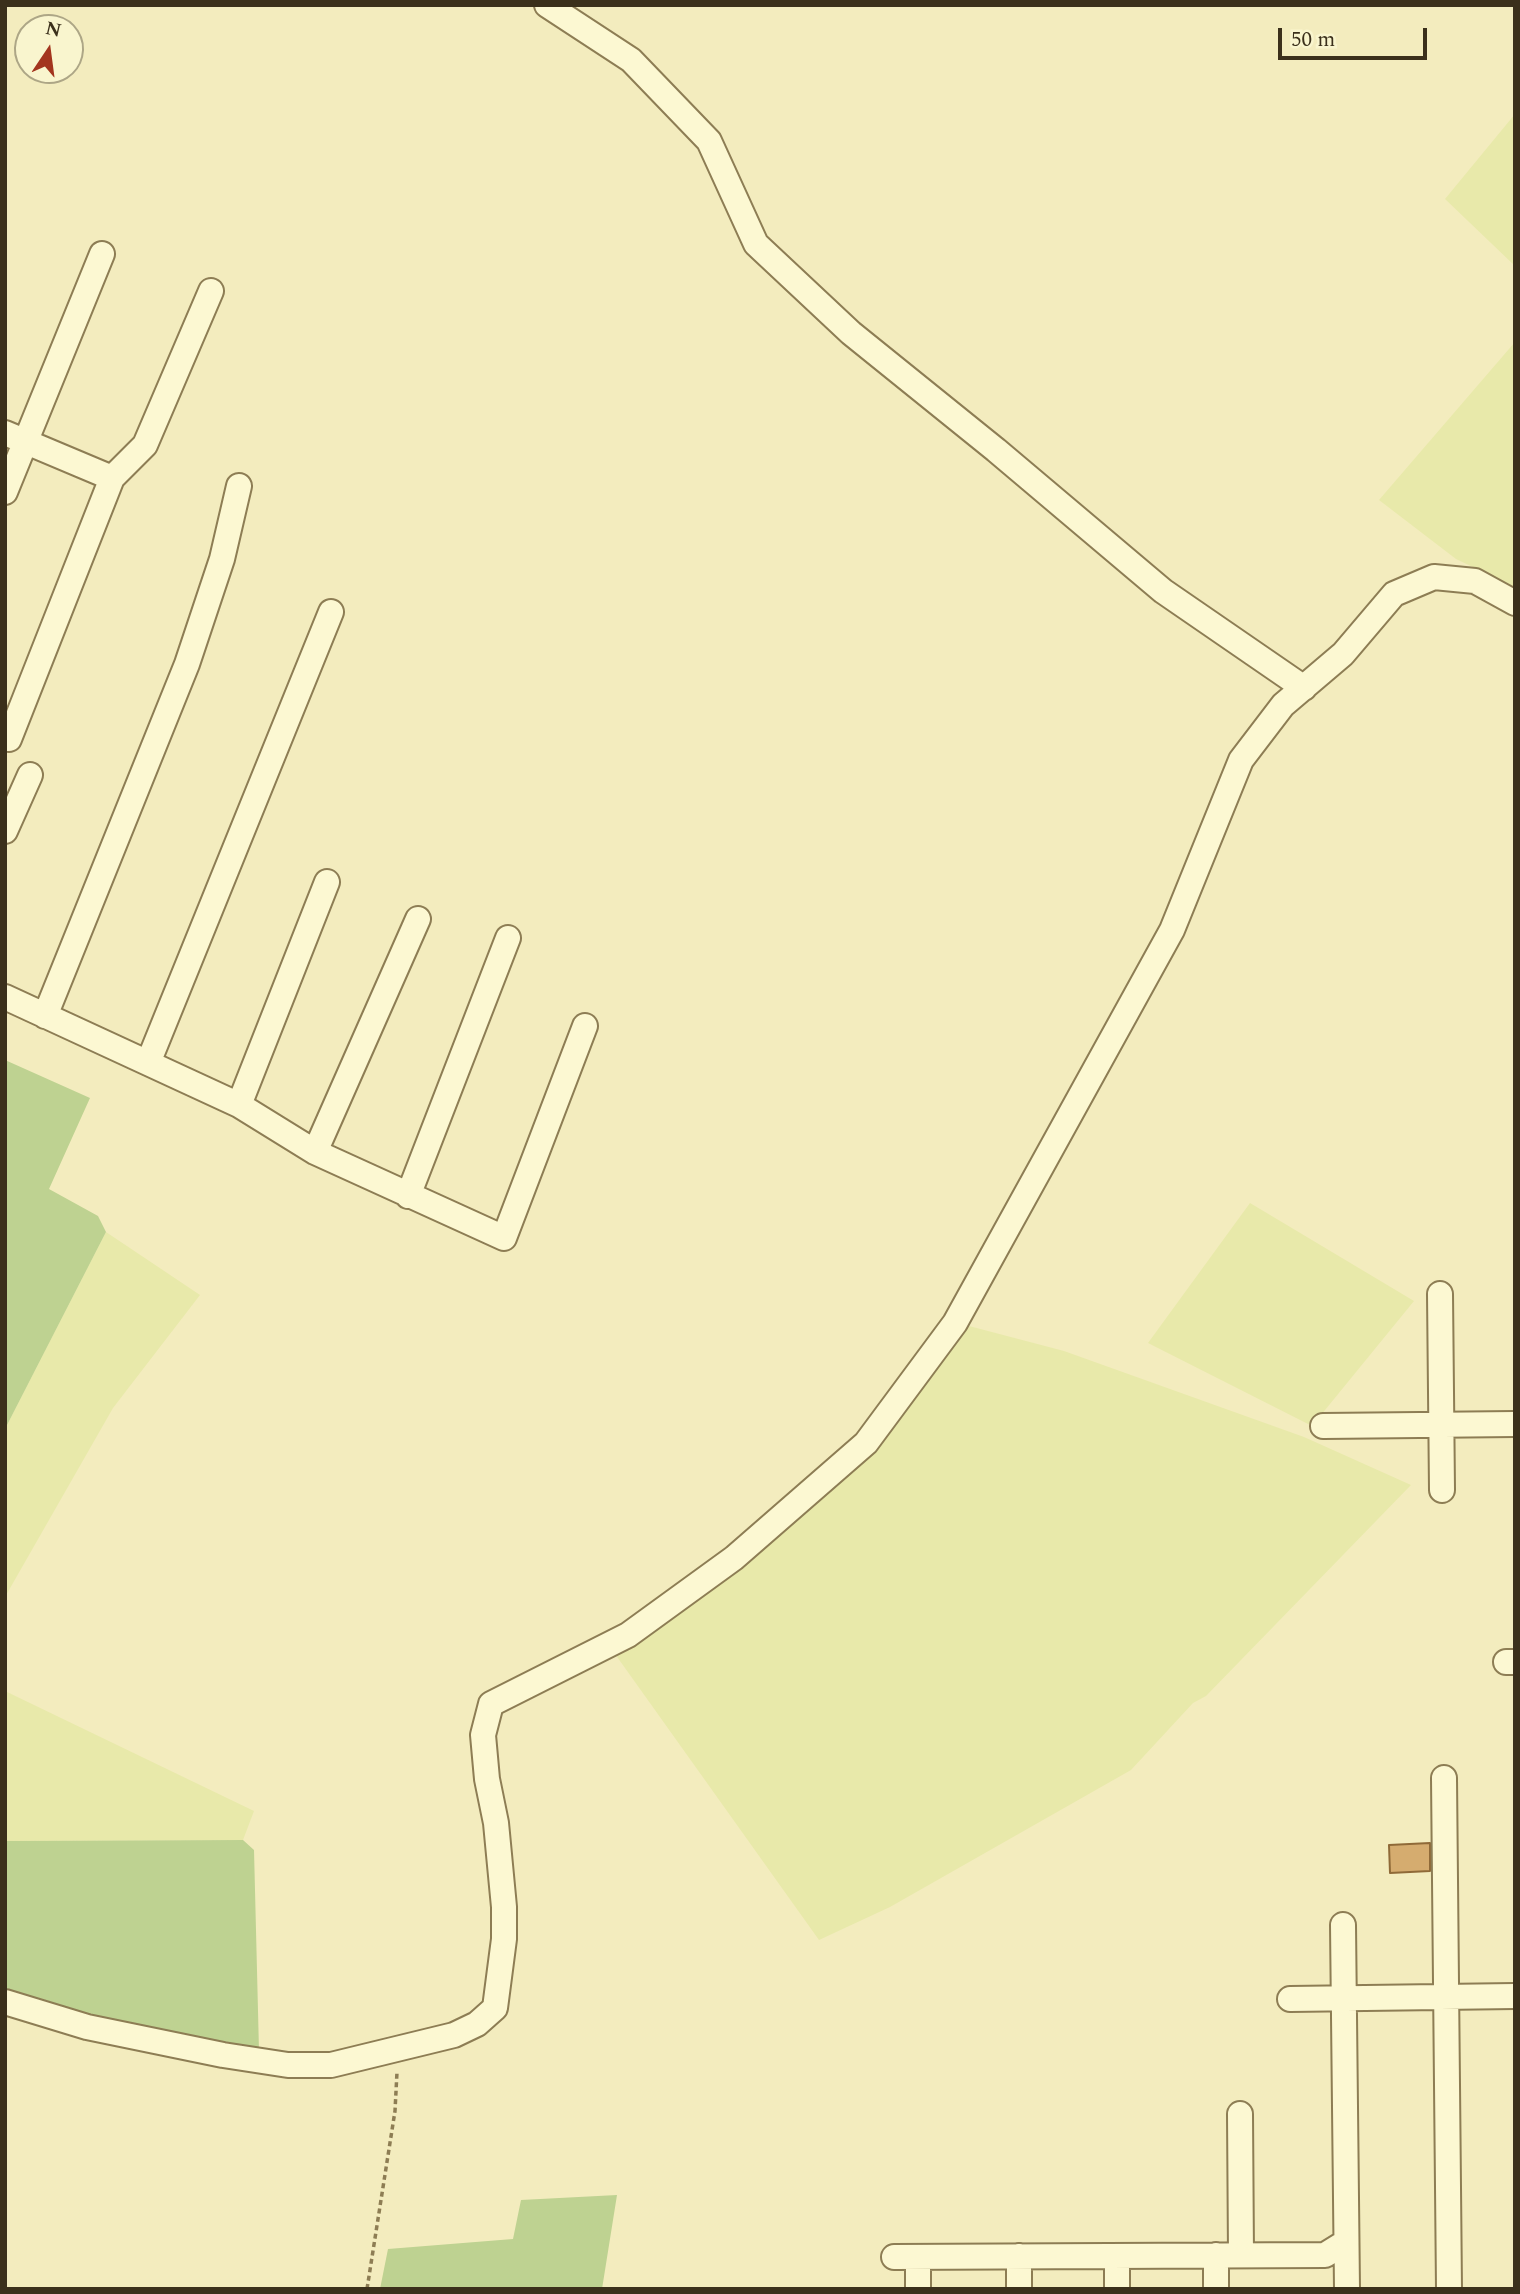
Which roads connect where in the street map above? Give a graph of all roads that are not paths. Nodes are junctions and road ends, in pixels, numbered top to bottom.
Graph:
1 (547, 5) edge
2 (102, 254) dead end
3 (211, 291) dead end
4 (15, 437) edge
5 (112, 478) junction
6 (239, 486) dead end
7 (5, 492) edge
8 (1515, 603) edge
9 (331, 612) dead end
10 (1304, 688) junction
11 (9, 739) dead end
12 (30, 775) dead end
13 (5, 831) edge
14 (327, 882) dead end
15 (418, 919) dead end
16 (508, 938) dead end
17 (5, 998) edge
18 (45, 1016) junction
19 (585, 1026) dead end
20 (148, 1063) junction
21 (239, 1105) junction
22 (315, 1152) junction
23 (408, 1196) junction
24 (1440, 1294) dead end
25 (1515, 1424) edge
26 (1441, 1425) junction
27 (1323, 1426) dead end
28 (1442, 1490) dead end
29 (1444, 1778) dead end
30 (1343, 1926) dead end
31 (1515, 1996) edge
32 (1446, 1997) junction
33 (1290, 1998) dead end
34 (1344, 1998) junction
35 (5, 2002) edge
36 (1240, 2114) dead end
37 (1346, 2242) junction
38 (1216, 2255) junction
39 (1241, 2255) junction
40 (1018, 2256) junction
41 (1117, 2256) junction
42 (918, 2289) edge
43 (1019, 2289) edge
44 (1117, 2289) edge
45 (1216, 2289) edge
46 (1347, 2289) edge
47 (1449, 2289) edge

1 - 10 street
2 - 4 street
3 - 5 street
4 - 5 street
4 - 7 street
5 - 11 street
6 - 18 street
8 - 10 street
9 - 20 street
10 - 35 street
12 - 13 street
14 - 21 street
15 - 22 street
16 - 23 street
17 - 18 street
18 - 20 street
19 - 23 street
20 - 21 street
21 - 22 street
22 - 23 street
24 - 26 street
25 - 26 street
26 - 27 street
26 - 28 street
29 - 32 street
30 - 34 street
31 - 32 street
32 - 34 street
32 - 47 street
33 - 34 street
34 - 37 street
36 - 39 street
37 - 39 street
37 - 46 street
38 - 39 street
38 - 41 street
38 - 45 street
40 - 41 street
40 - 42 street
40 - 43 street
41 - 44 street

